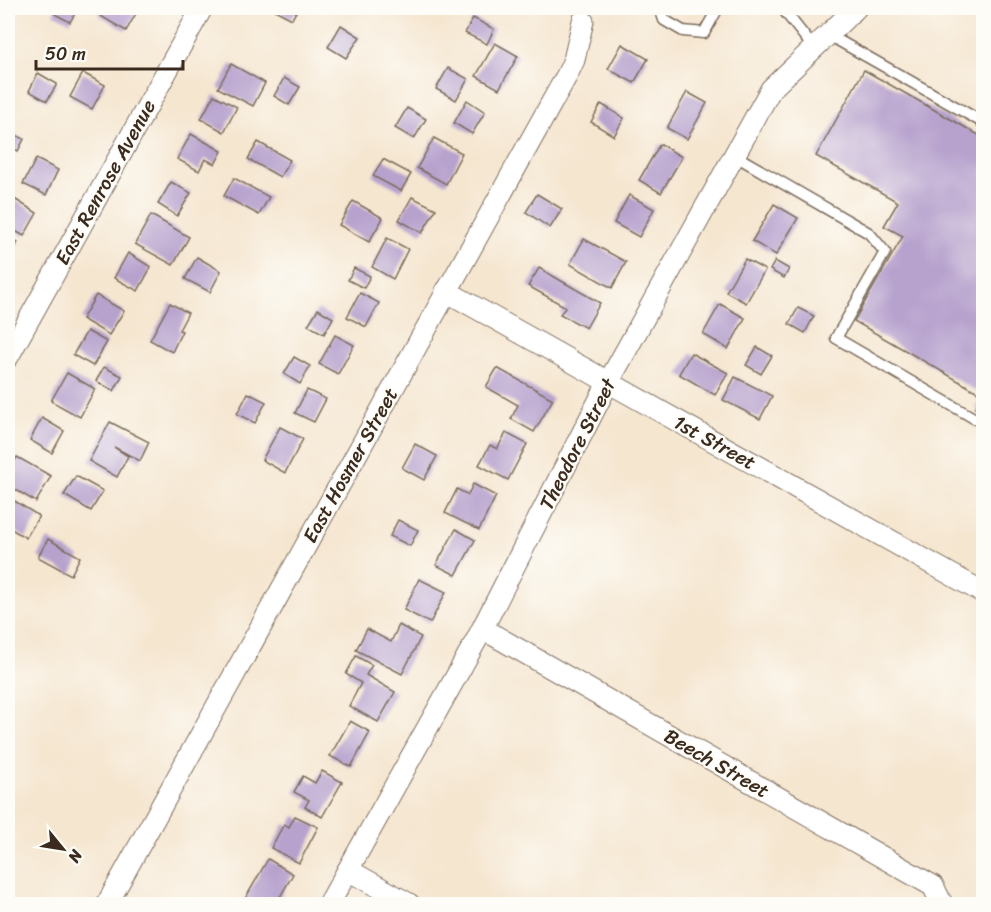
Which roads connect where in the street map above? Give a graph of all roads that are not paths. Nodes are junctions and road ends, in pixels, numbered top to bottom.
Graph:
1 (202, 8) edge
2 (660, 8) edge
3 (718, 8) edge
4 (782, 8) edge
5 (856, 8) edge
6 (583, 21) dead end
7 (820, 40) junction
8 (984, 123) edge
9 (734, 155) junction
10 (446, 291) junction
11 (8, 357) edge
12 (608, 383) junction
13 (984, 424) edge
14 (984, 593) edge
15 (483, 629) junction
16 (348, 870) junction
17 (107, 904) edge
18 (329, 904) edge
19 (409, 904) edge
20 (942, 904) edge

1 - 11 street, East Renrose Avenue
2 - 3 lane
4 - 7 lane
5 - 7 street, Theodore Street
6 - 10 street, East Hosmer Street
7 - 8 lane
7 - 9 street, Theodore Street
9 - 12 street, Theodore Street
9 - 13 lane
10 - 12 street, 1st Street
10 - 17 street, East Hosmer Street
12 - 14 street, 1st Street
12 - 15 street, Theodore Street
15 - 16 street, Theodore Street
15 - 20 street, Beech Street
16 - 18 street, Theodore Street
16 - 19 street

